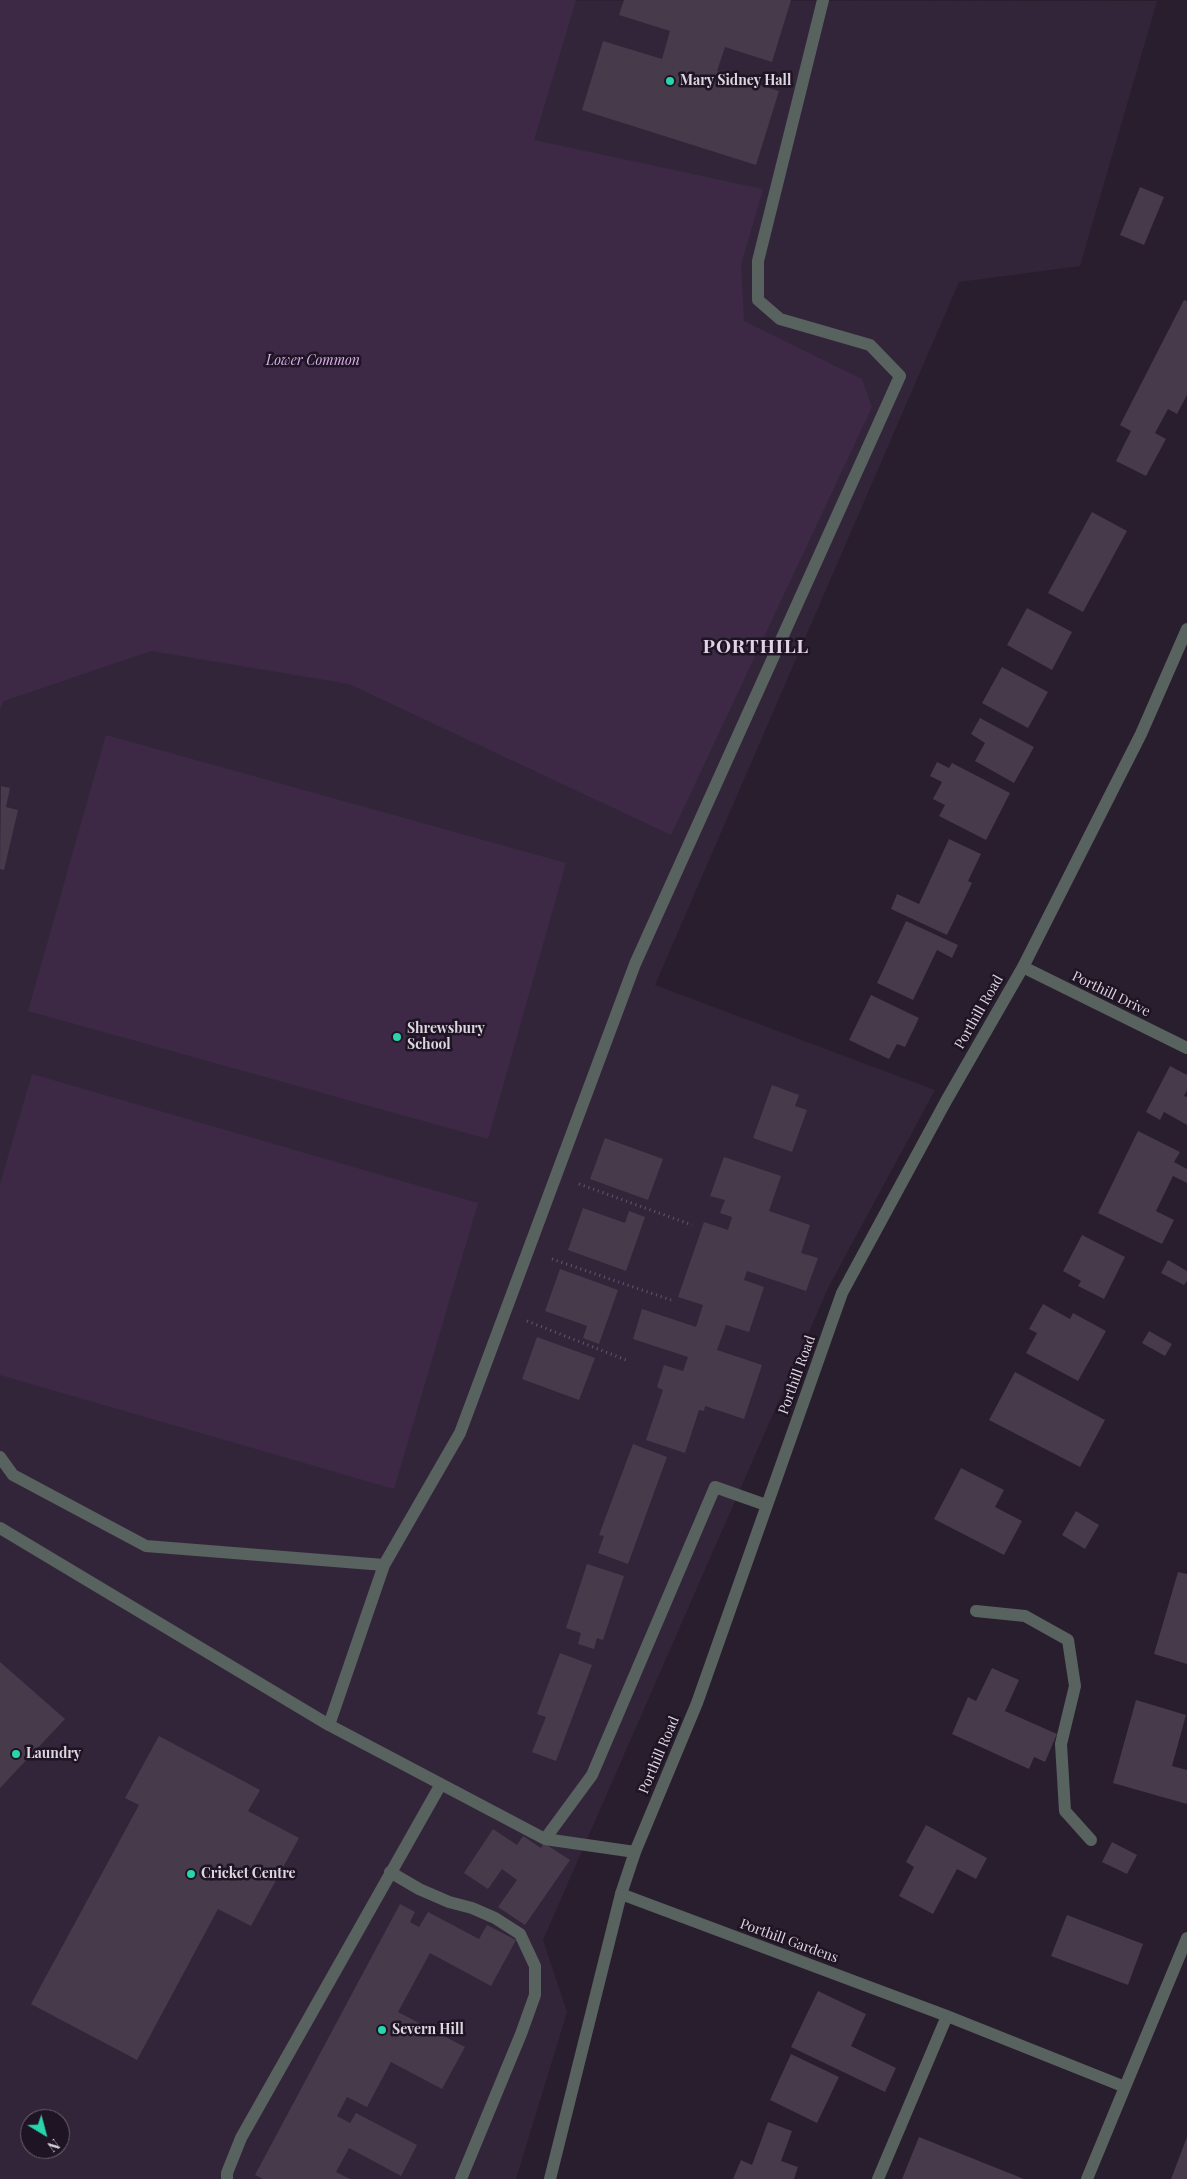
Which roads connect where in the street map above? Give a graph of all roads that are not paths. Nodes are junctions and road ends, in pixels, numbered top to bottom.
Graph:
1 (823, 0) edge
2 (1187, 629) edge
3 (1023, 967) junction
4 (1187, 1048) edge
5 (0, 1457) edge
6 (766, 1505) junction
7 (0, 1528) edge
8 (384, 1565) junction
9 (976, 1611) dead end
10 (329, 1725) junction
11 (441, 1784) junction
12 (546, 1839) junction
13 (1091, 1840) dead end
14 (634, 1852) junction
15 (390, 1872) junction
16 (621, 1894) junction
17 (1187, 1938) edge
18 (947, 2016) junction
19 (1125, 2087) junction
20 (227, 2179) edge
21 (461, 2179) edge
22 (550, 2179) edge
23 (878, 2179) edge
24 (1088, 2179) edge

1 - 8 street
2 - 3 street, Porthill Road
3 - 4 street, Porthill Drive
3 - 6 street, Porthill Road
5 - 8 street
6 - 12 street
6 - 14 street, Porthill Road
7 - 10 street
8 - 10 street
9 - 13 street
10 - 11 street
11 - 12 street
11 - 15 street
12 - 14 street
14 - 16 street, Porthill Road
15 - 20 street
15 - 21 street
16 - 18 street, Porthill Gardens
16 - 22 street, Porthill Road
17 - 19 street
18 - 19 street, Porthill Gardens
18 - 23 street
19 - 24 street

